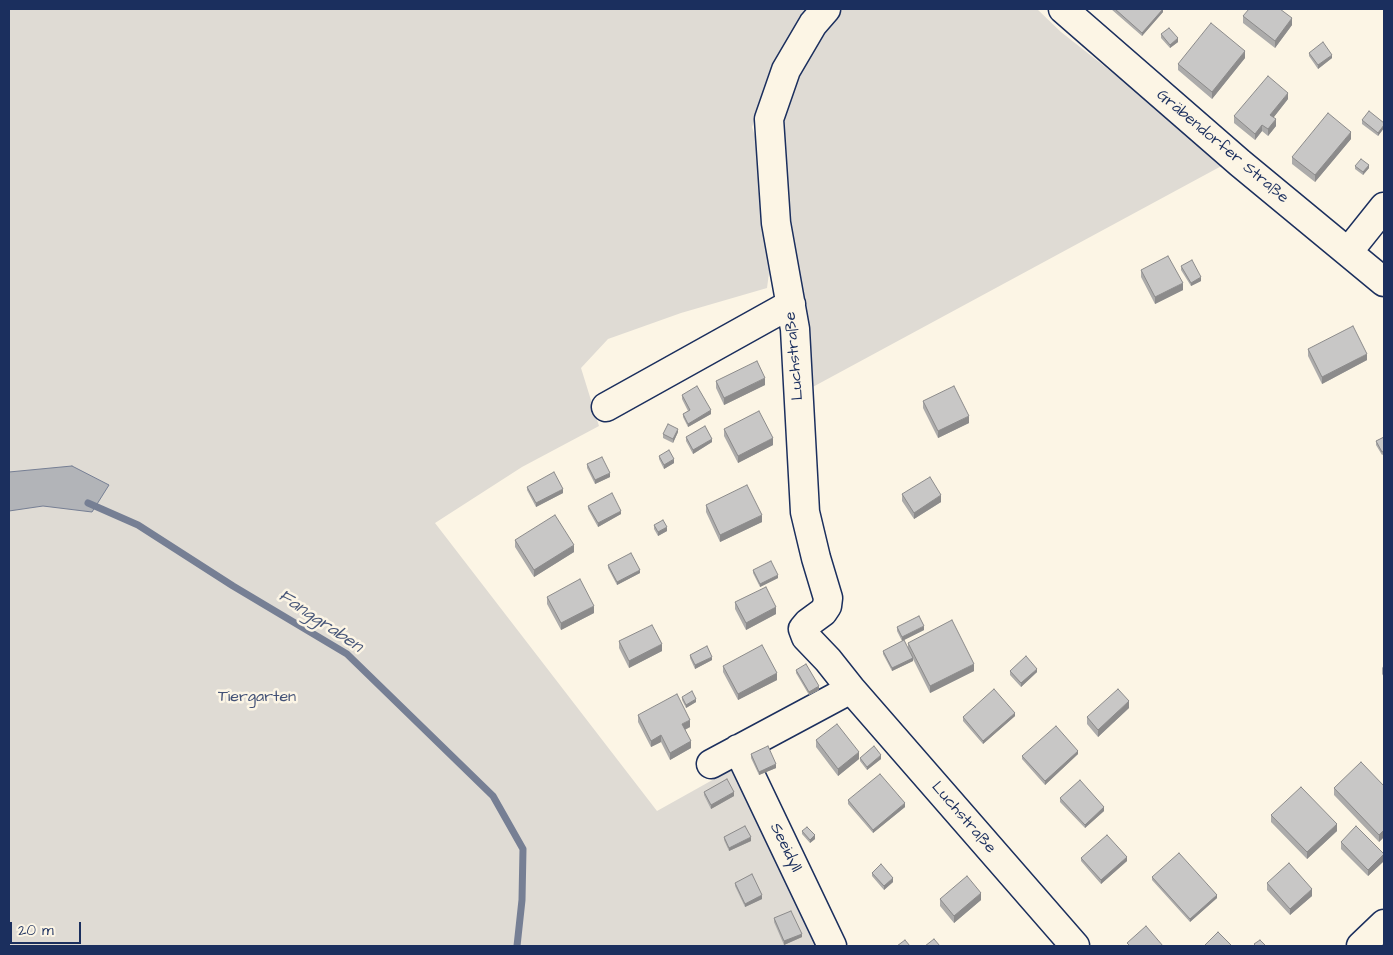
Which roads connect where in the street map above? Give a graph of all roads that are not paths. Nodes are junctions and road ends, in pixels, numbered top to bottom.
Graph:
1 (826, 9) edge
2 (1063, 9) edge
3 (1384, 207) edge
4 (1348, 252) junction
5 (1384, 282) edge
6 (791, 304) junction
7 (606, 407) dead end
8 (851, 689) junction
9 (738, 750) junction
10 (711, 764) dead end
11 (1384, 924) edge
12 (832, 946) edge
13 (1075, 946) edge
14 (1361, 946) edge

1 - 6 street, Luchstraße
2 - 4 street, Gräbendorfer Straße
3 - 4 street
4 - 5 street, Gräbendorfer Straße
6 - 7 street
6 - 8 street, Luchstraße
8 - 9 street
8 - 13 street, Luchstraße
9 - 10 street
9 - 12 street, Seeidyll
11 - 14 street

